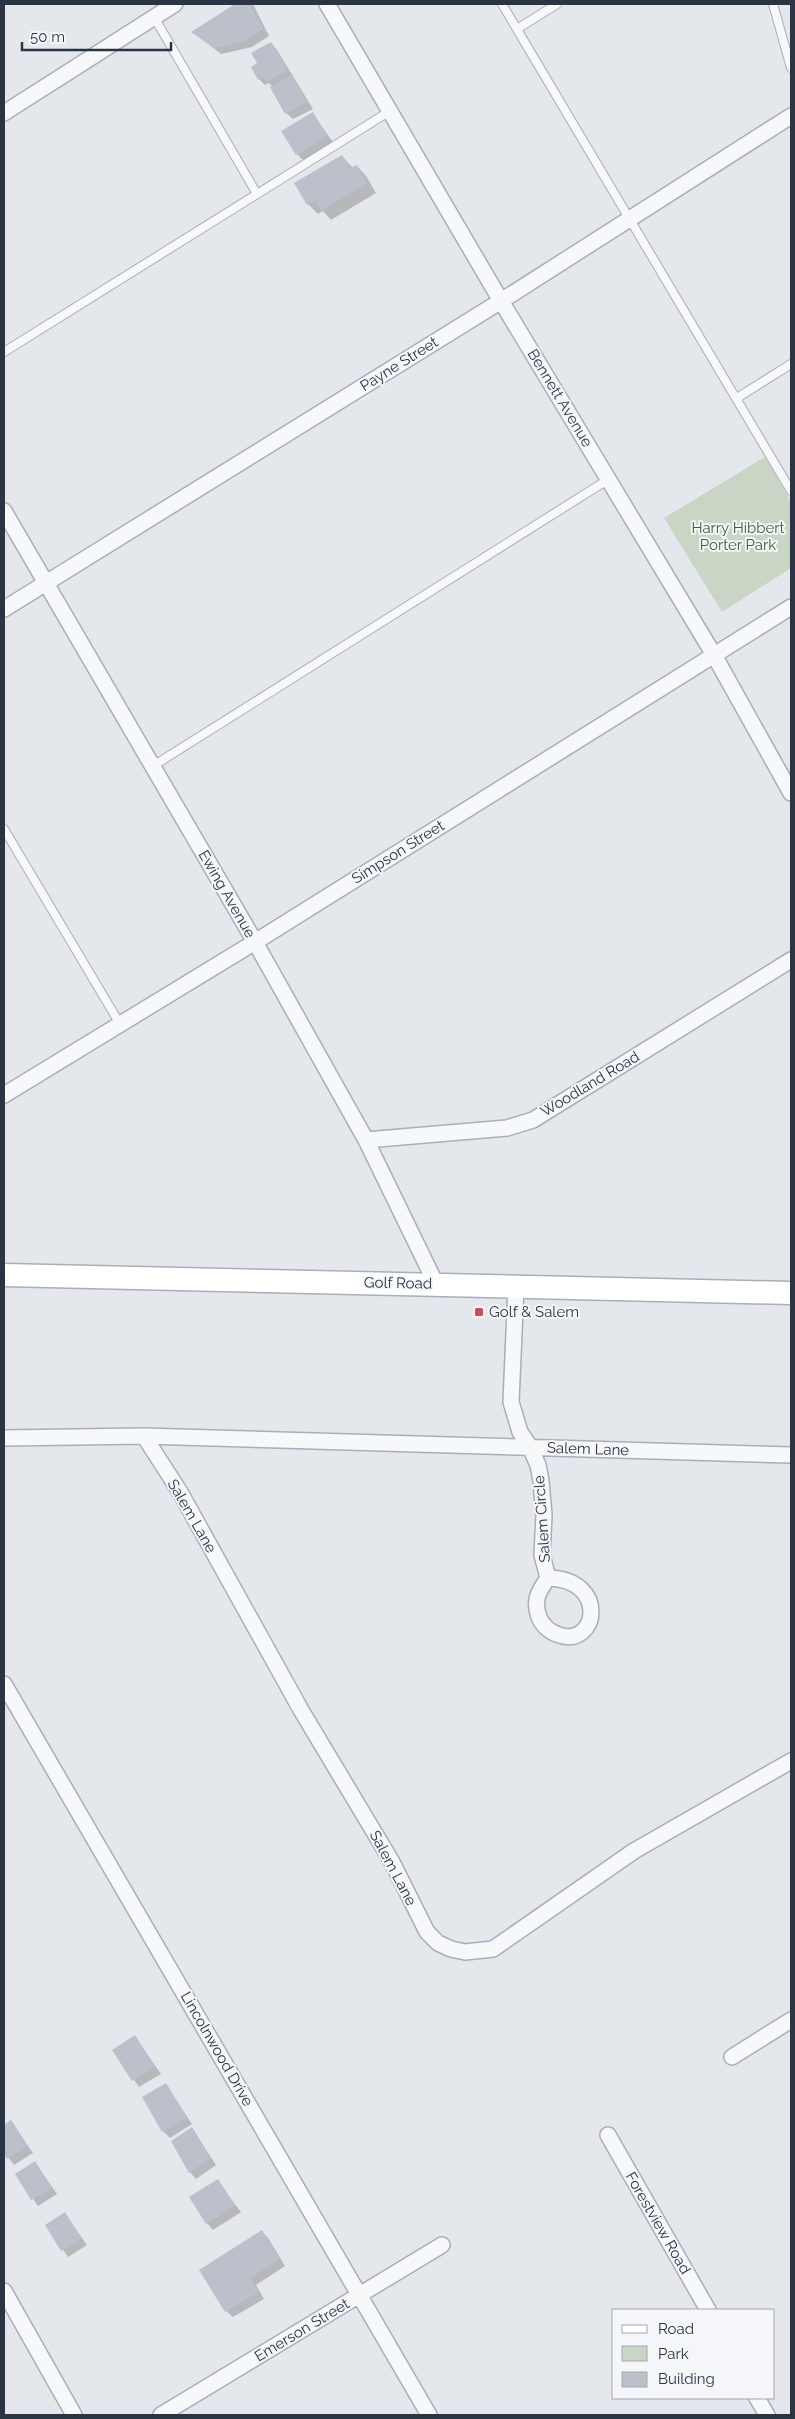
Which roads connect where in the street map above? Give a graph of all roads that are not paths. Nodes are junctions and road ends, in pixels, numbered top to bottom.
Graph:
1 (175, 4) edge
2 (327, 4) edge
3 (502, 4) edge
4 (557, 4) edge
5 (773, 4) edge
6 (154, 17) junction
7 (517, 29) junction
8 (791, 68) edge
9 (390, 111) junction
10 (4, 113) edge
11 (791, 116) edge
12 (257, 194) junction
13 (631, 218) junction
14 (501, 301) junction
15 (4, 352) edge
16 (791, 364) edge
17 (737, 398) junction
18 (609, 479) junction
19 (791, 491) edge
20 (4, 511) edge
21 (46, 583) junction
22 (791, 607) edge
23 (4, 609) edge
24 (714, 655) junction
25 (153, 766) junction
26 (791, 793) edge
27 (4, 829) edge
28 (255, 942) junction
29 (791, 960) edge
30 (120, 1024) junction
31 (4, 1095) edge
32 (366, 1140) junction
33 (4, 1275) edge
34 (436, 1284) junction
35 (516, 1286) junction
36 (791, 1294) edge
37 (144, 1436) junction
38 (4, 1438) edge
39 (530, 1447) junction
40 (791, 1454) edge
41 (548, 1578) dead end
42 (4, 1684) edge
43 (791, 1761) edge
44 (791, 2020) edge
45 (732, 2057) dead end
46 (608, 2135) dead end
47 (442, 2245) dead end
48 (4, 2291) edge
49 (361, 2294) junction
50 (707, 2309) edge
51 (759, 2399) edge
52 (74, 2415) edge
53 (162, 2415) edge
54 (429, 2415) edge
55 (767, 2415) edge

1 - 6 street
2 - 9 street, Bennett Avenue
3 - 7 lane
4 - 7 lane
5 - 8 lane
6 - 10 street
6 - 12 lane
7 - 13 lane
9 - 12 lane
9 - 14 street, Bennett Avenue
11 - 13 street, Payne Street
12 - 15 lane
13 - 14 street, Payne Street
13 - 17 lane
14 - 18 street, Bennett Avenue
14 - 21 street, Payne Street
16 - 17 lane
17 - 19 lane
18 - 24 street, Bennett Avenue
18 - 25 lane
20 - 21 street, Ewing Avenue
21 - 23 street, Payne Street
21 - 25 street, Ewing Avenue
22 - 24 street, Simpson Street
24 - 26 street, Bennett Avenue
24 - 28 street, Simpson Street
25 - 28 street, Ewing Avenue
27 - 30 lane
28 - 30 street, Simpson Street
28 - 32 street, Ewing Avenue
29 - 32 street, Woodland Road
30 - 31 street, Simpson Street
32 - 34 street, Ewing Avenue
33 - 34 main road, Golf Road
34 - 35 main road, Golf Road
35 - 36 main road, Golf Road
35 - 39 street, Salem Circle
37 - 38 street, Salem Lane
37 - 39 street, Salem Lane
37 - 43 street, Salem Lane
39 - 40 street, Salem Lane
39 - 41 street, Salem Circle
42 - 49 street, Lincolnwood Drive
44 - 45 street
46 - 50 street, Forestview Road
47 - 49 street, Emerson Street
48 - 52 street
49 - 53 street, Emerson Street
49 - 54 street, Lincolnwood Drive
51 - 55 street

